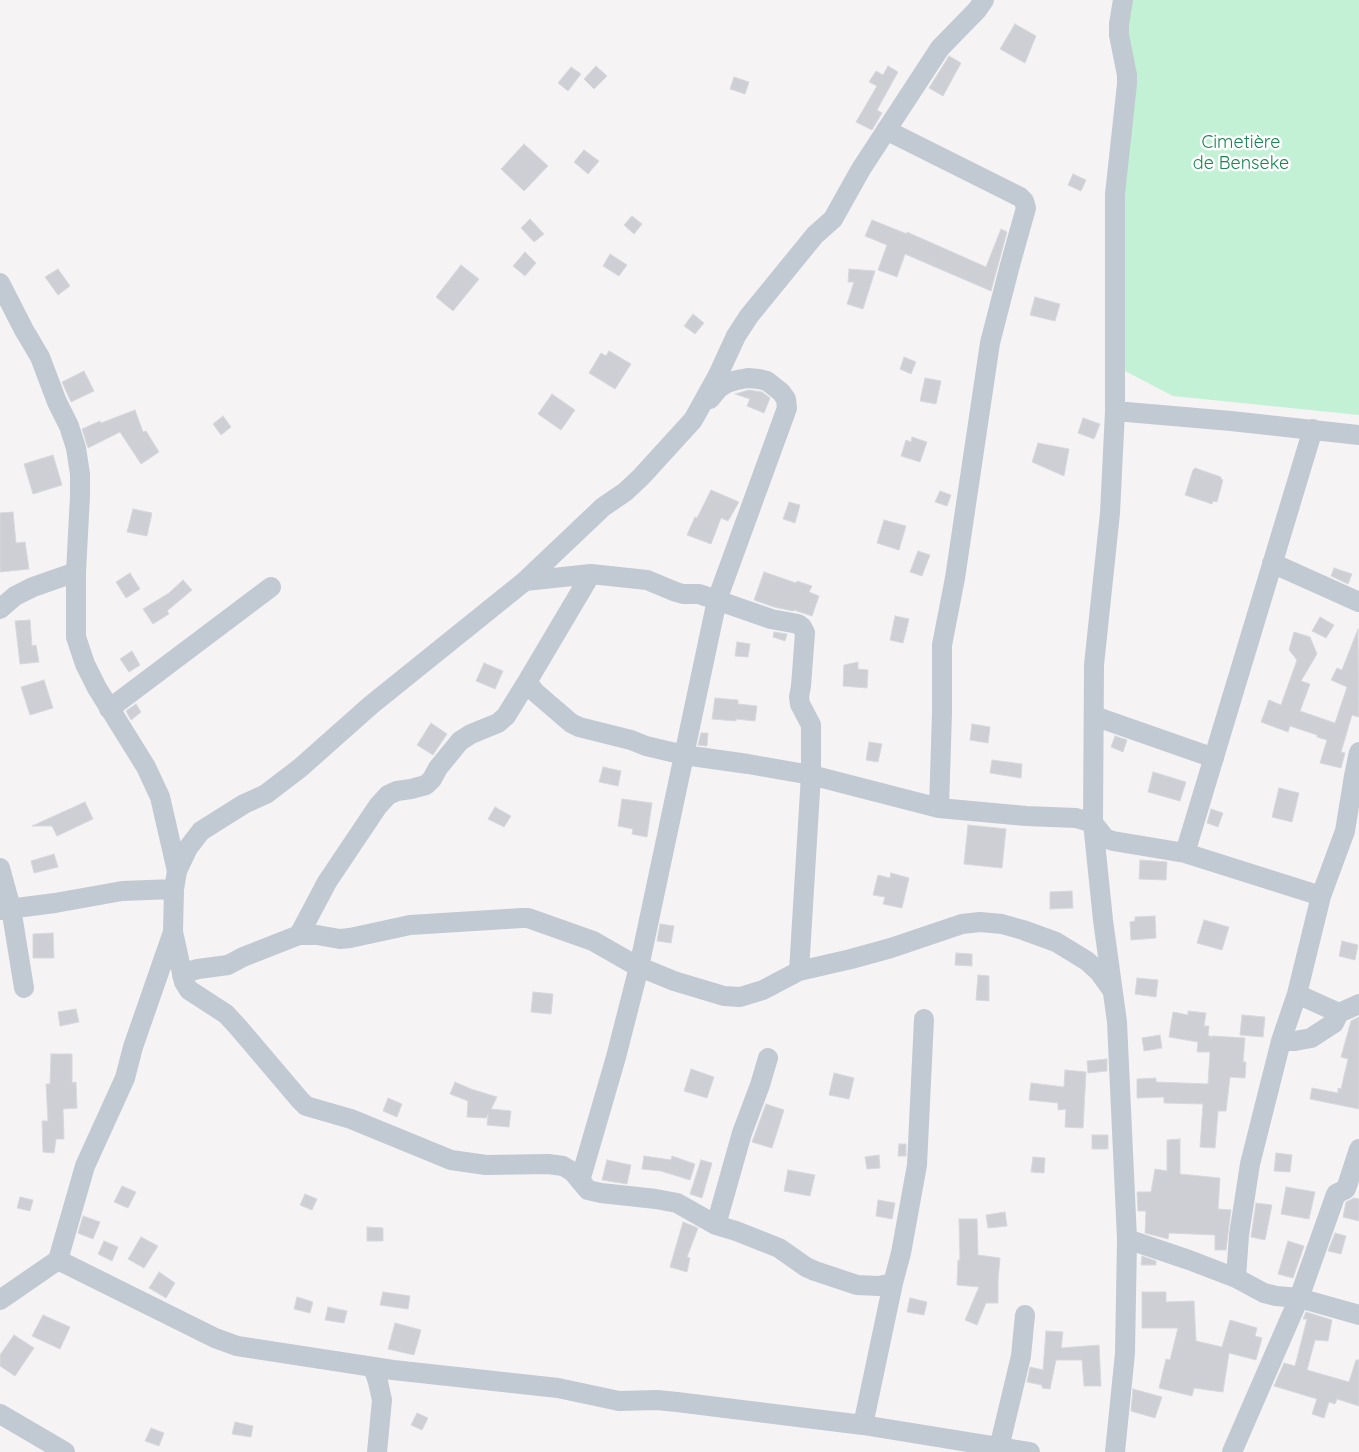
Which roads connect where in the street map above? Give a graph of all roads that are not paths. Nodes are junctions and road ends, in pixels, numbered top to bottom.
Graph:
1 (984, 0) edge
2 (1123, 0) edge
3 (886, 130) junction
4 (0, 283) edge
5 (1115, 411) junction
6 (693, 420) junction
7 (1313, 429) junction
8 (1359, 435) edge
9 (1272, 563) junction
10 (76, 572) junction
11 (591, 574) junction
12 (525, 581) junction
13 (271, 587) dead end
14 (717, 600) junction
15 (1359, 602) edge
16 (0, 609) edge
17 (527, 682) junction
18 (110, 709) junction
19 (1094, 716) junction
20 (1359, 752) edge
21 (684, 755) junction
22 (1214, 758) junction
23 (811, 775) junction
24 (939, 808) junction
25 (1093, 823) junction
26 (1352, 833) edge
27 (1185, 853) junction
28 (0, 868) edge
29 (175, 880) junction
30 (1321, 896) junction
31 (5, 909) edge
32 (173, 932) junction
33 (299, 935) junction
34 (639, 967) junction
35 (799, 971) junction
36 (182, 975) junction
37 (24, 988) dead end
38 (1113, 991) junction
39 (1297, 994) junction
40 (1359, 1004) edge
41 (1339, 1013) junction
42 (924, 1019) dead end
43 (1282, 1041) junction
44 (768, 1058) dead end
45 (1359, 1149) edge
46 (580, 1181) junction
47 (716, 1226) junction
48 (1128, 1239) junction
49 (58, 1260) junction
50 (1236, 1278) junction
51 (893, 1282) junction
52 (1299, 1298) junction
53 (0, 1300) edge
54 (1025, 1315) dead end
55 (1359, 1315) edge
56 (373, 1367) junction
57 (0, 1414) edge
58 (863, 1425) junction
59 (999, 1450) edge
60 (65, 1452) edge
61 (377, 1452) edge
62 (1030, 1452) edge
63 (1114, 1452) edge
64 (1232, 1452) edge

1 - 3 street
2 - 5 street
3 - 6 street
3 - 24 street
4 - 10 street
5 - 7 street
5 - 19 street
6 - 12 street
6 - 14 street
7 - 8 street
7 - 9 street
9 - 15 street
9 - 22 street
10 - 16 street
10 - 18 street
11 - 12 street
11 - 14 street
11 - 17 street
12 - 29 street
13 - 18 street
14 - 21 street
14 - 23 street
17 - 21 street
17 - 33 street
18 - 29 street
19 - 22 street
19 - 25 street
20 - 26 street
21 - 23 street
21 - 34 street
22 - 27 street
23 - 24 street
23 - 35 street
24 - 25 street
25 - 27 street
25 - 38 street
26 - 30 street
27 - 30 street
28 - 31 street
29 - 31 street
29 - 32 street
30 - 39 street
31 - 37 street
32 - 36 street
32 - 49 street
33 - 34 street
33 - 36 street
34 - 35 street
34 - 46 street
35 - 38 street
36 - 46 street
38 - 48 street
39 - 41 street
39 - 43 street
40 - 41 street
41 - 43 street
42 - 51 street
43 - 50 street
44 - 47 street
45 - 52 street
46 - 47 street
47 - 51 street
48 - 50 street
48 - 63 street
49 - 53 street
49 - 56 street
50 - 52 street
51 - 58 street
52 - 55 street
52 - 64 street
54 - 59 street
56 - 58 street
56 - 61 street
57 - 60 street
58 - 59 street
59 - 62 street

